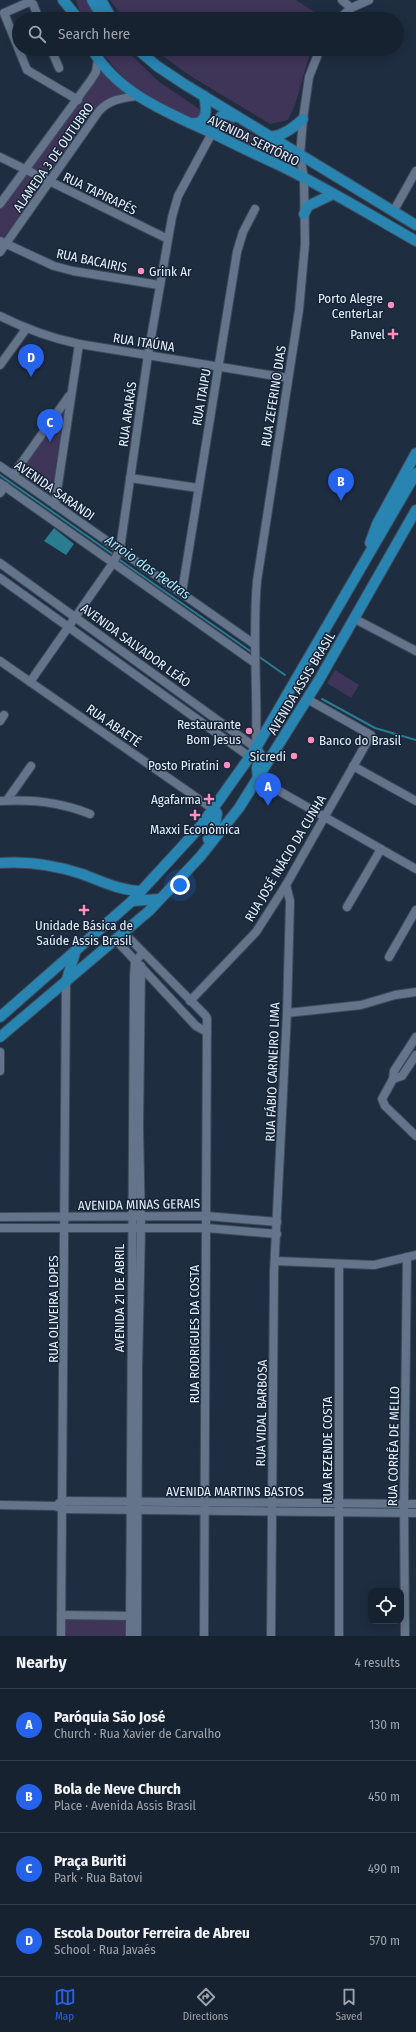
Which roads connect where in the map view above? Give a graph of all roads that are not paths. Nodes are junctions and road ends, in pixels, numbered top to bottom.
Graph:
1 (63, 0) edge
2 (72, 0) edge
3 (92, 0) edge
4 (101, 0) edge
5 (342, 0) edge
6 (369, 0) edge
7 (351, 8) junction
8 (36, 12) edge
9 (71, 12) edge
10 (75, 12) edge
11 (99, 12) edge
12 (108, 12) edge
13 (347, 12) edge
14 (12, 33) edge
15 (21, 56) edge
16 (54, 56) edge
17 (96, 56) edge
18 (145, 56) edge
19 (317, 56) edge
20 (98, 59) junction
21 (59, 68) dead end
22 (138, 96) junction
23 (204, 96) junction
24 (78, 100) junction
25 (303, 119) junction
26 (188, 122) junction
27 (252, 125) junction
28 (212, 133) junction
29 (271, 137) junction
30 (300, 156) junction
31 (0, 157) edge
32 (284, 168) junction
33 (26, 170) junction
34 (416, 171) edge
35 (304, 178) junction
36 (49, 181) junction
37 (333, 194) junction
38 (0, 204) edge
39 (255, 209) dead end
40 (393, 212) junction
41 (304, 214) junction
42 (416, 225) edge
43 (168, 239) junction
44 (416, 241) edge
45 (3, 242) edge
46 (0, 252) edge
47 (160, 285) junction
48 (0, 316) edge
49 (26, 329) junction
50 (79, 344) junction
51 (148, 355) junction
52 (0, 365) edge
53 (219, 366) junction
54 (288, 378) junction
55 (71, 394) junction
56 (416, 453) edge
57 (0, 466) edge
58 (416, 473) edge
59 (13, 475) junction
60 (130, 478) junction
61 (2, 487) edge
62 (198, 488) junction
63 (55, 504) junction
64 (416, 510) edge
65 (116, 556) junction
66 (0, 563) edge
67 (359, 573) junction
68 (0, 578) edge
69 (182, 592) junction
70 (76, 617) junction
71 (355, 619) junction
72 (69, 627) junction
73 (254, 647) junction
74 (416, 651) edge
75 (0, 661) edge
76 (254, 661) junction
77 (30, 682) junction
78 (175, 688) junction
79 (168, 697) junction
80 (308, 699) junction
81 (256, 748) junction
82 (250, 757) junction
83 (31, 766) dead end
84 (353, 766) junction
85 (258, 779) junction
86 (4, 801) edge
87 (416, 801) edge
88 (213, 809) junction
89 (90, 814) dead end
90 (324, 817) junction
91 (381, 849) junction
92 (200, 857) junction
93 (0, 863) edge
94 (416, 869) edge
95 (83, 874) junction
96 (286, 885) junction
97 (141, 891) junction
98 (160, 899) junction
99 (132, 901) junction
100 (347, 907) dead end
101 (416, 910) edge
102 (124, 933) junction
103 (116, 940) junction
104 (76, 951) junction
105 (146, 956) junction
106 (389, 957) dead end
107 (138, 963) junction
108 (66, 982) junction
109 (416, 992) edge
110 (190, 1000) junction
111 (287, 1013) junction
112 (0, 1017) edge
113 (207, 1032) junction
114 (0, 1037) edge
115 (416, 1037) edge
116 (0, 1052) edge
117 (414, 1052) edge
118 (0, 1071) edge
119 (136, 1128) junction
120 (416, 1136) edge
121 (207, 1216) junction
122 (0, 1217) edge
123 (65, 1217) junction
124 (132, 1217) junction
125 (141, 1217) junction
126 (277, 1222) junction
127 (0, 1228) edge
128 (65, 1228) junction
129 (132, 1228) junction
130 (141, 1228) junction
131 (207, 1228) junction
132 (276, 1234) junction
133 (412, 1256) edge
134 (275, 1261) junction
135 (339, 1265) junction
136 (134, 1368) junction
137 (404, 1504) junction
138 (416, 1504) edge
139 (63, 1505) junction
140 (0, 1506) edge
141 (135, 1507) junction
142 (205, 1507) junction
143 (272, 1507) junction
144 (339, 1509) junction
145 (404, 1513) junction
146 (416, 1513) edge
147 (61, 1615) junction
148 (134, 1616) junction
149 (61, 1636) edge
150 (130, 1636) edge
151 (137, 1636) edge
152 (204, 1636) edge
153 (271, 1636) edge
154 (339, 1636) edge
155 (405, 1636) edge

1 - 9 main road
2 - 10 main road
3 - 11 main road
4 - 12 main road
5 - 7 street
6 - 7 street
7 - 13 street
8 - 14 street
15 - 24 street
16 - 21 street
17 - 20 main road, AVENIDA SERTÓRIO
18 - 23 main road, AVENIDA SERTÓRIO
19 - 25 street, RUA ZEFERINO DIAS
20 - 22 main road, AVENIDA SERTÓRIO
20 - 24 street, ALAMEDA 3 DE OUTUBRO
22 - 26 main road, AVENIDA SERTÓRIO
22 - 36 street, ALAMEDA 3 DE OUTUBRO
23 - 26 main road
23 - 27 main road, AVENIDA SERTÓRIO
24 - 33 street, ALAMEDA 3 DE OUTUBRO
25 - 29 main road
25 - 30 street, RUA ZEFERINO DIAS
26 - 28 main road, AVENIDA SERTÓRIO
27 - 28 main road
27 - 29 main road, AVENIDA SERTÓRIO
28 - 32 main road, AVENIDA SERTÓRIO
28 - 43 street, RUA ARARÁS
29 - 30 main road, AVENIDA SERTÓRIO
30 - 32 main road
30 - 35 street, RUA ZEFERINO DIAS
30 - 40 main road, AVENIDA SERTÓRIO
31 - 33 street, RUA TAPIRAPÉS
32 - 35 main road, AVENIDA SERTÓRIO
33 - 36 street, RUA TAPIRAPÉS
33 - 38 street, ALAMEDA 3 DE OUTUBRO
34 - 40 street
35 - 37 main road, AVENIDA SERTÓRIO
35 - 41 street, RUA ZEFERINO DIAS
36 - 43 street, RUA TAPIRAPÉS
36 - 45 street, ALAMEDA 3 DE OUTUBRO
37 - 41 main road
37 - 44 main road, AVENIDA SERTÓRIO
39 - 53 street, RUA ITAIPU
40 - 42 main road, AVENIDA SERTÓRIO
41 - 54 street, RUA ZEFERINO DIAS
43 - 47 street, RUA ARARÁS
45 - 46 street, ALAMEDA 3 DE OUTUBRO
45 - 47 street, RUA BACAIRIS
47 - 51 street, RUA ARARÁS
48 - 49 street, RUA ITAÚNA
49 - 50 street, RUA ITAÚNA
49 - 52 street
50 - 51 street, RUA ITAÚNA
50 - 55 street
51 - 53 street, RUA ITAÚNA
51 - 60 street, RUA ARARÁS
53 - 54 street, RUA ITAÚNA
53 - 62 street, RUA ITAIPU
54 - 73 street, RUA ZEFERINO DIAS
55 - 59 street
55 - 63 street
56 - 67 main road, AVENIDA ASSIS BRASIL
57 - 59 street, AVENIDA SARANDI
58 - 67 main road, AVENIDA ASSIS BRASIL
59 - 63 street, AVENIDA SARANDI
60 - 62 street
60 - 65 street, RUA ARARÁS
61 - 65 street, AVENIDA SARANDI
62 - 69 street, RUA ITAIPU
63 - 65 street, AVENIDA SARANDI
64 - 71 main road, AVENIDA ASSIS BRASIL
65 - 69 street, AVENIDA SARANDI
65 - 70 street, RUA ARARÁS
65 - 76 street, AVENIDA SARANDI
66 - 70 street, AVENIDA SALVADOR LEÃO
67 - 81 main road, AVENIDA ASSIS BRASIL
68 - 72 street, AVENIDA SALVADOR LEÃO
69 - 73 street, AVENIDA SARANDI
70 - 72 street, RUA ARARÁS
70 - 78 street, AVENIDA SALVADOR LEÃO
71 - 74 street
71 - 80 main road, AVENIDA ASSIS BRASIL
72 - 77 street, RUA ARARÁS
72 - 79 street, AVENIDA SALVADOR LEÃO
73 - 76 street, RUA ZEFERINO DIAS
75 - 77 street, RUA ABAETÉ
76 - 81 street, RUA ZEFERINO DIAS
77 - 88 street, RUA ABAETÉ
78 - 79 street
78 - 81 street, AVENIDA SALVADOR LEÃO
79 - 82 street, AVENIDA SALVADOR LEÃO
80 - 84 street, RUA JOSÉ INÁCIO DA CUNHA
80 - 85 main road, AVENIDA ASSIS BRASIL
81 - 82 main road, AVENIDA ASSIS BRASIL
81 - 85 main road
82 - 88 main road, AVENIDA ASSIS BRASIL
83 - 86 street
84 - 87 street
84 - 90 street, RUA JOSÉ INÁCIO DA CUNHA
85 - 90 street
85 - 92 main road, AVENIDA ASSIS BRASIL
86 - 89 street
88 - 92 main road
88 - 97 main road, AVENIDA ASSIS BRASIL
90 - 91 street
90 - 96 street, RUA JOSÉ INÁCIO DA CUNHA
91 - 94 street
91 - 100 street
92 - 98 main road, AVENIDA ASSIS BRASIL
93 - 95 main road
95 - 97 main road
95 - 99 main road
96 - 110 street, RUA JOSÉ INÁCIO DA CUNHA
96 - 111 street, RUA FÁBIO CARNEIRO LIMA
97 - 99 main road, AVENIDA ASSIS BRASIL
98 - 99 main road
98 - 102 main road, AVENIDA ASSIS BRASIL
99 - 104 main road, AVENIDA ASSIS BRASIL
101 - 106 street
102 - 103 main road, AVENIDA ASSIS BRASIL
102 - 105 street, RUA RODRIGUES DA COSTA
103 - 107 street
103 - 108 main road, AVENIDA ASSIS BRASIL
104 - 108 main road
104 - 112 main road, AVENIDA ASSIS BRASIL
105 - 107 street
105 - 110 street, RUA RODRIGUES DA COSTA
107 - 113 street
107 - 119 street, AVENIDA 21 DE ABRIL
108 - 114 main road, AVENIDA ASSIS BRASIL
108 - 123 street, RUA OLIVEIRA LOPES
109 - 111 street
110 - 113 street, RUA RODRIGUES DA COSTA
111 - 126 street, RUA FÁBIO CARNEIRO LIMA
113 - 121 street, RUA RODRIGUES DA COSTA
115 - 117 street
116 - 118 street
117 - 120 street
119 - 124 street, AVENIDA 21 DE ABRIL
119 - 125 street, AVENIDA 21 DE ABRIL
121 - 125 street, AVENIDA MINAS GERAIS
121 - 126 street, AVENIDA MINAS GERAIS
121 - 131 street, RUA RODRIGUES DA COSTA
122 - 123 street, AVENIDA MINAS GERAIS
123 - 124 street, AVENIDA MINAS GERAIS
123 - 128 street, RUA OLIVEIRA LOPES
124 - 125 street, AVENIDA MINAS GERAIS
124 - 129 street, AVENIDA 21 DE ABRIL
125 - 130 street, AVENIDA 21 DE ABRIL
126 - 132 street, RUA FÁBIO CARNEIRO LIMA
127 - 128 street, AVENIDA MINAS GERAIS
128 - 129 street, AVENIDA MINAS GERAIS
128 - 139 street, RUA OLIVEIRA LOPES
129 - 130 street, AVENIDA MINAS GERAIS
129 - 136 street, AVENIDA 21 DE ABRIL
130 - 131 street, AVENIDA MINAS GERAIS
130 - 136 street, AVENIDA 21 DE ABRIL
131 - 132 street, AVENIDA MINAS GERAIS
131 - 142 street, RUA RODRIGUES DA COSTA
132 - 134 street, RUA FÁBIO CARNEIRO LIMA
133 - 135 street
133 - 137 street, RUA CORRÊA DE MELLO
134 - 135 street
134 - 143 street, RUA VIDAL BARBOSA
135 - 144 street, RUA REZENDE COSTA
136 - 141 street, AVENIDA 21 DE ABRIL
137 - 138 street, AVENIDA MARTINS BASTOS
137 - 144 street, AVENIDA MARTINS BASTOS
137 - 145 street, RUA CORRÊA DE MELLO
139 - 140 street
139 - 141 street, AVENIDA MARTINS BASTOS
139 - 147 street, RUA OLIVEIRA LOPES
141 - 142 street, AVENIDA MARTINS BASTOS
141 - 148 street, AVENIDA 21 DE ABRIL
142 - 143 street, AVENIDA MARTINS BASTOS
142 - 152 street, RUA RODRIGUES DA COSTA
143 - 144 street, AVENIDA MARTINS BASTOS
143 - 153 street, RUA VIDAL BARBOSA
144 - 145 street, AVENIDA MARTINS BASTOS
144 - 154 street, RUA REZENDE COSTA
145 - 146 street, AVENIDA MARTINS BASTOS
145 - 155 street, RUA CORRÊA DE MELLO
147 - 148 street
147 - 149 street, RUA OLIVEIRA LOPES
148 - 150 street, AVENIDA 21 DE ABRIL
148 - 151 street, AVENIDA 21 DE ABRIL

